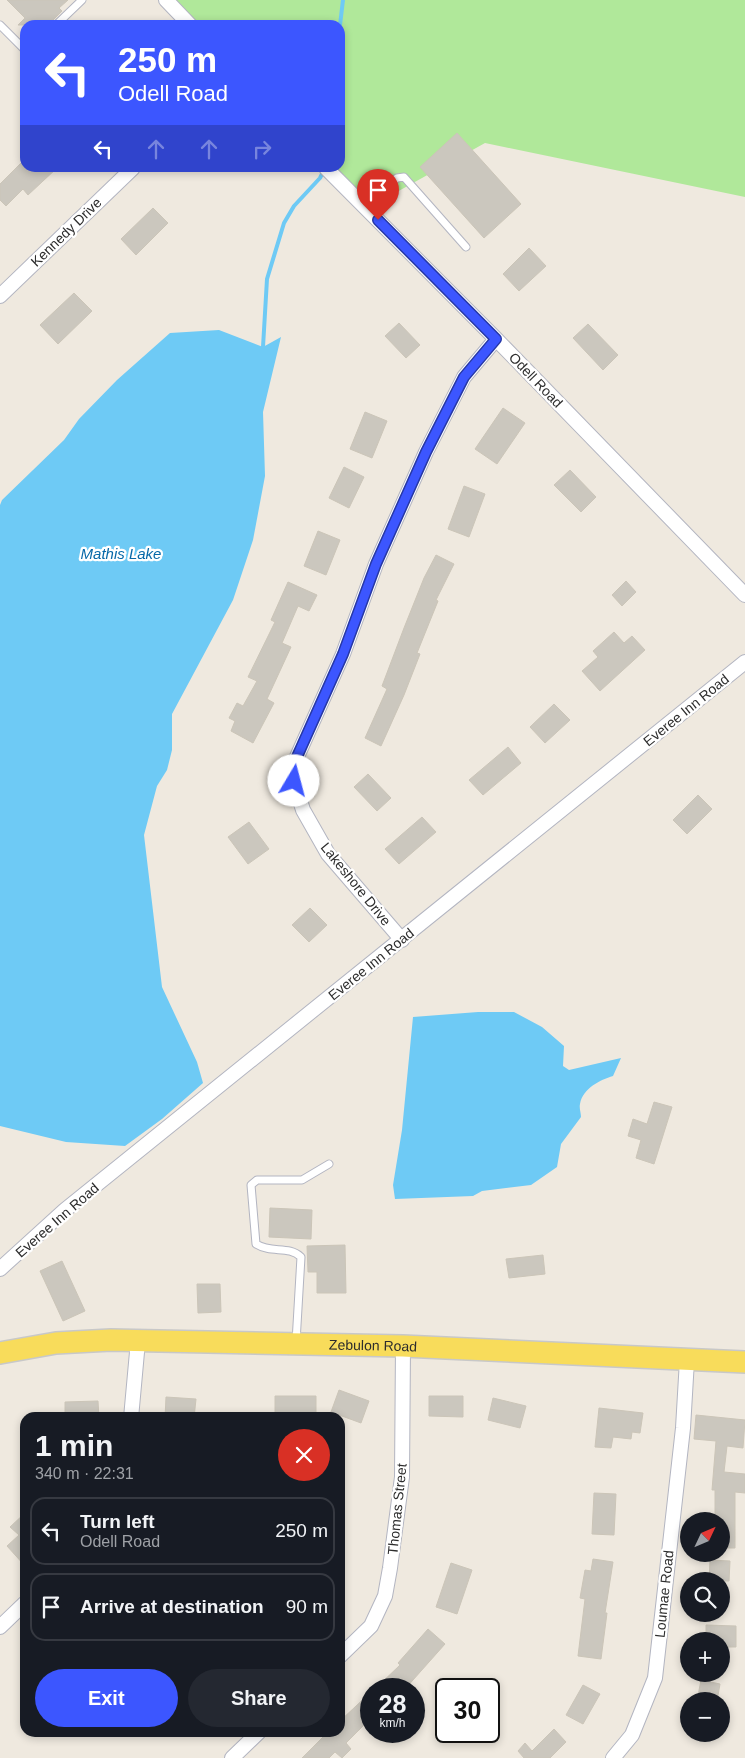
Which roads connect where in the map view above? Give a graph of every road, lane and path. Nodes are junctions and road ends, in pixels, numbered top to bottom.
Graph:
1 (82, 0) edge
2 (166, 0) edge
3 (61, 20) edge
4 (185, 20) edge
5 (0, 26) edge
6 (20, 45) edge
7 (128, 172) edge
8 (330, 172) edge
9 (365, 206) junction
10 (466, 247) dead end
11 (0, 296) edge
12 (496, 339) junction
13 (745, 595) edge
14 (745, 662) edge
15 (402, 940) junction
16 (329, 1164) dead end
17 (0, 1270) edge
18 (138, 1341) junction
19 (296, 1345) junction
20 (403, 1346) junction
21 (0, 1353) edge
22 (687, 1360) junction
23 (745, 1362) edge
24 (131, 1412) edge
25 (20, 1608) edge
26 (0, 1627) edge
27 (345, 1651) edge
28 (254, 1737) edge
29 (232, 1758) edge
30 (613, 1758) edge

1 - 3 lane
2 - 4 street
5 - 6 lane
7 - 11 street, Kennedy Drive
8 - 9 street, Odell Road
9 - 10 lane
9 - 12 street, Odell Road
12 - 13 street, Odell Road
12 - 15 street, Lakeshore Drive
14 - 15 street, Everee Inn Road
15 - 17 street, Everee Inn Road
16 - 19 lane
18 - 19 main road, Zebulon Road
18 - 21 main road, Zebulon Road
18 - 24 street
19 - 20 main road, Zebulon Road
20 - 22 main road, Zebulon Road
20 - 27 street, Thomas Street
22 - 23 main road, Zebulon Road
22 - 30 street, Loumae Road
25 - 26 street
28 - 29 street

